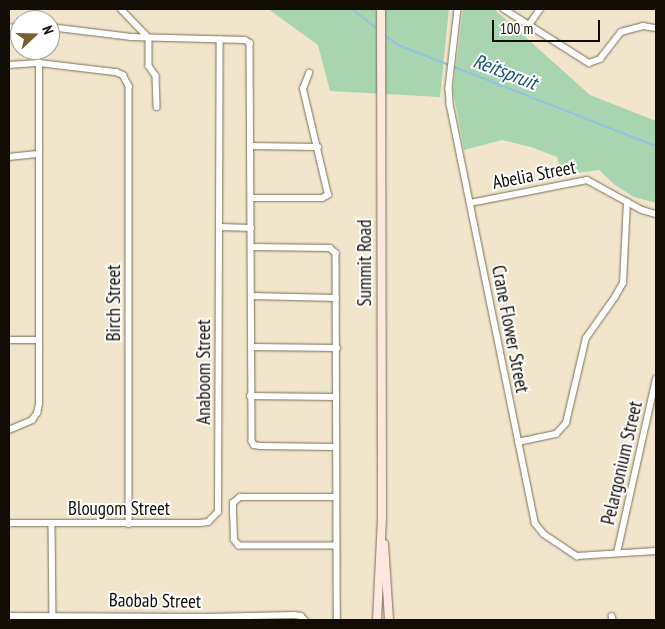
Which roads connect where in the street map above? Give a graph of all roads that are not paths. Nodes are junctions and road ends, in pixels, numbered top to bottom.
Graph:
1 (121, 9) edge
2 (381, 9) edge
3 (458, 9) edge
4 (504, 9) edge
5 (540, 9) edge
6 (529, 25) junction
7 (60, 28) edge
8 (656, 28) edge
9 (149, 38) junction
10 (220, 40) junction
11 (39, 63) junction
12 (9, 65) edge
13 (308, 73) dead end
14 (157, 107) dead end
15 (251, 146) junction
16 (318, 147) junction
17 (39, 154) junction
18 (9, 157) edge
19 (251, 198) junction
20 (627, 202) junction
21 (470, 203) junction
22 (656, 214) edge
23 (220, 228) junction
24 (251, 228) junction
25 (251, 247) junction
26 (251, 296) junction
27 (336, 298) junction
28 (9, 340) edge
29 (38, 340) junction
30 (251, 347) junction
31 (337, 348) junction
32 (656, 379) edge
33 (250, 396) junction
34 (336, 397) junction
35 (9, 430) edge
36 (518, 442) junction
37 (336, 447) junction
38 (336, 497) junction
39 (219, 504) joint
40 (382, 517) junction
41 (9, 523) edge
42 (52, 524) junction
43 (129, 524) junction
44 (336, 546) junction
45 (656, 551) edge
46 (617, 553) junction
47 (9, 616) edge
48 (53, 616) junction
49 (102, 618) edge
50 (303, 618) edge
51 (207, 619) edge
52 (337, 620) edge
53 (377, 620) edge
54 (390, 620) edge

1 - 9 street
2 - 40 main road, Summit Road
3 - 21 street, Crane Flower Street
4 - 6 street
5 - 6 street
6 - 8 street
7 - 9 street
9 - 10 street
9 - 14 street
10 - 15 street
10 - 23 street, Anaboom Street
11 - 12 street
11 - 17 street
11 - 43 street, Birch Street
13 - 16 street
15 - 16 street
15 - 19 street
16 - 19 street
17 - 18 street
17 - 29 street
19 - 24 street
20 - 21 street, Abelia Street
20 - 22 street, Abelia Street
20 - 36 street
21 - 36 street, Crane Flower Street
23 - 24 street
23 - 39 street, Anaboom Street
24 - 25 street
25 - 26 street
25 - 27 street
26 - 27 street
26 - 30 street
27 - 31 street
28 - 29 street
29 - 35 street
30 - 31 street
30 - 33 street
31 - 34 street
32 - 46 street, Pelargonium Street
33 - 34 street
33 - 37 street
34 - 37 street
36 - 46 street, Crane Flower Street
37 - 38 street
38 - 44 street
38 - 44 street
39 - 43 street, Blougom Street
40 - 53 main road, Summit Road
40 - 54 main road, Summit Road
41 - 42 street, Blougom Street
42 - 43 street, Blougom Street
42 - 48 street
44 - 52 street
45 - 46 street, Crane Flower Street
47 - 48 street, Baobab Street
48 - 49 street, Baobab Street
49 - 51 street, Baobab Street
50 - 51 street, Baobab Street

